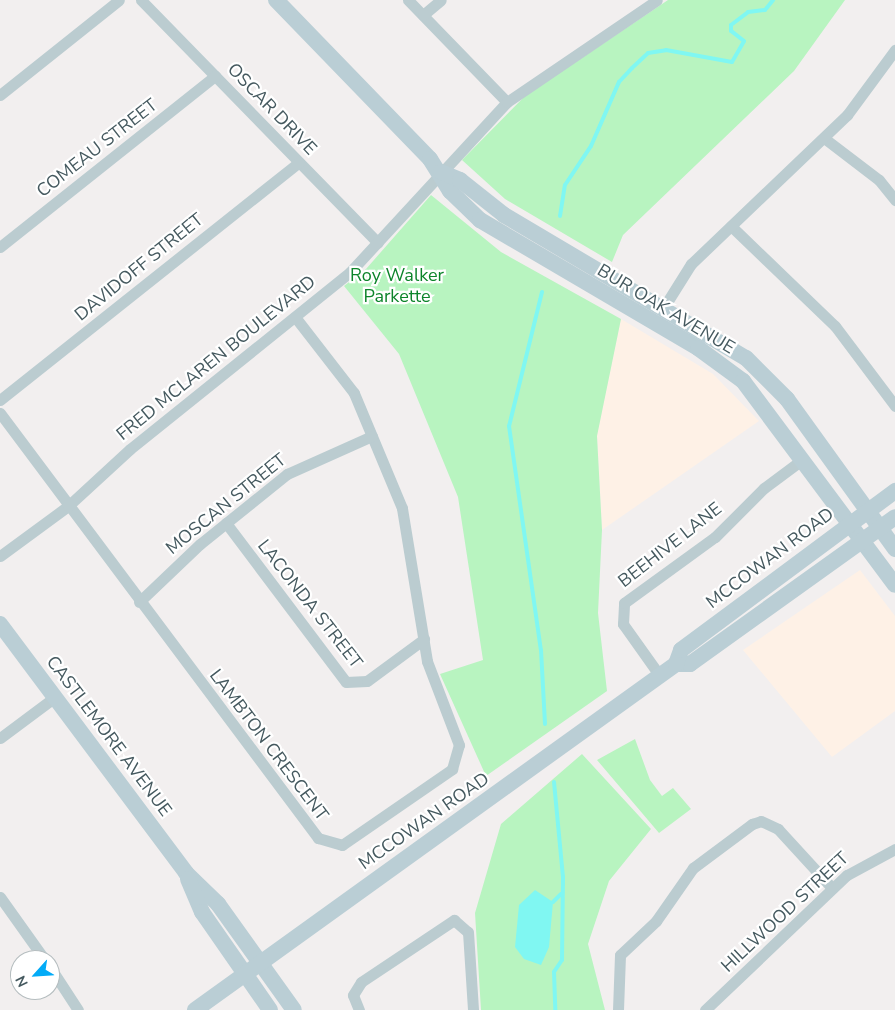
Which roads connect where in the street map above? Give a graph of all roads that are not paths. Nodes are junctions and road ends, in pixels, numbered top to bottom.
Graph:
1 (119, 0) edge
2 (141, 0) edge
3 (276, 0) edge
4 (408, 0) edge
5 (441, 0) edge
6 (657, 0) edge
7 (423, 15) junction
8 (895, 50) edge
9 (215, 76) junction
10 (0, 95) edge
11 (507, 102) junction
12 (824, 138) junction
13 (299, 162) junction
14 (441, 172) junction
15 (895, 200) edge
16 (731, 226) junction
17 (378, 243) junction
18 (0, 247) edge
19 (664, 307) junction
20 (295, 317) junction
21 (0, 400) edge
22 (895, 406) edge
23 (0, 413) edge
24 (372, 436) junction
25 (803, 459) junction
26 (895, 491) edge
27 (68, 506) junction
28 (868, 511) junction
29 (895, 517) edge
30 (226, 523) junction
31 (850, 524) junction
32 (880, 528) junction
33 (862, 541) junction
34 (895, 549) edge
35 (0, 556) edge
36 (895, 585) edge
37 (140, 602) junction
38 (0, 624) edge
39 (424, 640) junction
40 (676, 664) junction
41 (660, 676) junction
42 (55, 698) junction
43 (0, 738) edge
44 (895, 849) edge
45 (186, 873) junction
46 (832, 888) junction
47 (0, 898) edge
48 (38, 950) edge
49 (260, 961) junction
50 (244, 974) junction
51 (60, 982) edge
52 (78, 1010) edge
53 (195, 1010) edge
54 (270, 1010) edge
55 (294, 1010) edge
56 (359, 1010) edge
57 (473, 1010) edge
58 (618, 1010) edge
59 (705, 1010) edge

1 - 10 street
2 - 9 street, OSCAR DRIVE
3 - 14 street, BUR OAK AVENUE
4 - 7 street
5 - 7 street
6 - 11 street, FRED MCLAREN BOULEVARD
7 - 11 street
8 - 12 street
9 - 13 street, OSCAR DRIVE
9 - 18 street, COMEAU STREET
11 - 14 street, FRED MCLAREN BOULEVARD
12 - 15 street
12 - 16 street
13 - 17 street, OSCAR DRIVE
13 - 21 street, DAVIDOFF STREET
14 - 17 street, FRED MCLAREN BOULEVARD
14 - 19 street, BUR OAK AVENUE
14 - 25 street, BUR OAK AVENUE
16 - 19 street
16 - 22 street
17 - 20 street, FRED MCLAREN BOULEVARD
19 - 28 street, BUR OAK AVENUE
20 - 24 street, LAMBTON CRESCENT
20 - 27 street, FRED MCLAREN BOULEVARD
23 - 27 street, LAMBTON CRESCENT
24 - 30 street, MOSCAN STREET
24 - 39 street, LAMBTON CRESCENT
25 - 31 street, BUR OAK AVENUE
25 - 41 street, BEEHIVE LANE
26 - 28 street, MCCOWAN ROAD
27 - 35 street, FRED MCLAREN BOULEVARD
27 - 37 street, LAMBTON CRESCENT
28 - 31 street, MCCOWAN ROAD
28 - 32 street, BUR OAK AVENUE
29 - 32 street, MCCOWAN ROAD
30 - 37 street, MOSCAN STREET
30 - 39 street, LACONDA STREET
31 - 33 street, BUR OAK AVENUE
31 - 40 street, MCCOWAN ROAD
32 - 33 street, MCCOWAN ROAD
32 - 34 street, BUR OAK AVENUE
33 - 36 street, BUR OAK AVENUE
33 - 40 street, MCCOWAN ROAD
37 - 39 street, LAMBTON CRESCENT
38 - 42 street, CASTLEMORE AVENUE
40 - 41 street, MCCOWAN ROAD
41 - 49 street, MCCOWAN ROAD
42 - 43 street
42 - 45 street, CASTLEMORE AVENUE
44 - 46 street, HILLWOOD STREET
45 - 49 street, CASTLEMORE AVENUE
45 - 50 street, CASTLEMORE AVENUE
46 - 58 street
46 - 59 street, HILLWOOD STREET
47 - 48 street
49 - 50 street, MCCOWAN ROAD
49 - 55 street, CASTLEMORE AVENUE
50 - 53 street, MCCOWAN ROAD
50 - 54 street, CASTLEMORE AVENUE
51 - 52 street
56 - 57 street

